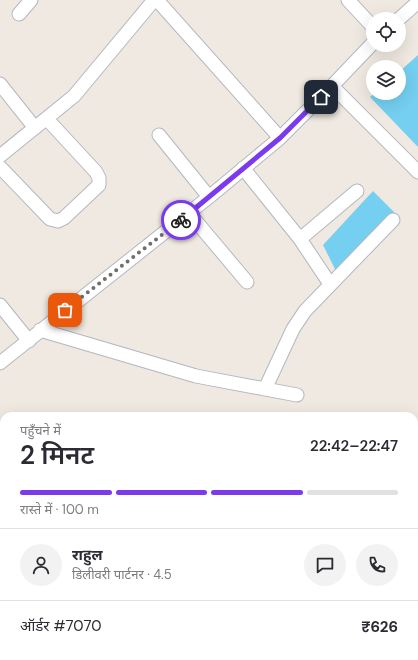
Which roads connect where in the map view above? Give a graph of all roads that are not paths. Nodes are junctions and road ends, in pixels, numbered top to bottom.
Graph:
1 (31, 0) edge
2 (156, 0) edge
3 (348, 0) edge
4 (418, 2) edge
5 (406, 13) edge
6 (19, 14) dead end
7 (366, 19) edge
8 (366, 50) edge
9 (0, 84) edge
10 (332, 86) junction
11 (47, 119) junction
12 (35, 128) junction
13 (159, 135) dead end
14 (280, 138) junction
15 (0, 156) edge
16 (0, 167) edge
17 (243, 168) junction
18 (418, 172) edge
19 (357, 191) dead end
20 (209, 197) junction
21 (189, 213) junction
22 (394, 220) dead end
23 (300, 239) junction
24 (247, 282) dead end
25 (330, 284) junction
26 (0, 305) edge
27 (40, 330) junction
28 (29, 341) junction
29 (0, 362) edge
30 (265, 389) junction
31 (297, 395) dead end

1 - 6 street
2 - 11 street
2 - 14 street
3 - 7 street
4 - 5 street
8 - 10 street
9 - 12 street
10 - 14 street
10 - 18 street
11 - 12 street
11 - 16 street
12 - 15 street
13 - 20 street
14 - 17 street
17 - 20 street
17 - 23 street
19 - 23 street
20 - 21 street
21 - 24 street
21 - 27 street
22 - 25 street
23 - 25 street
25 - 30 street
26 - 28 street
27 - 28 street
27 - 30 street
28 - 29 street
30 - 31 street

